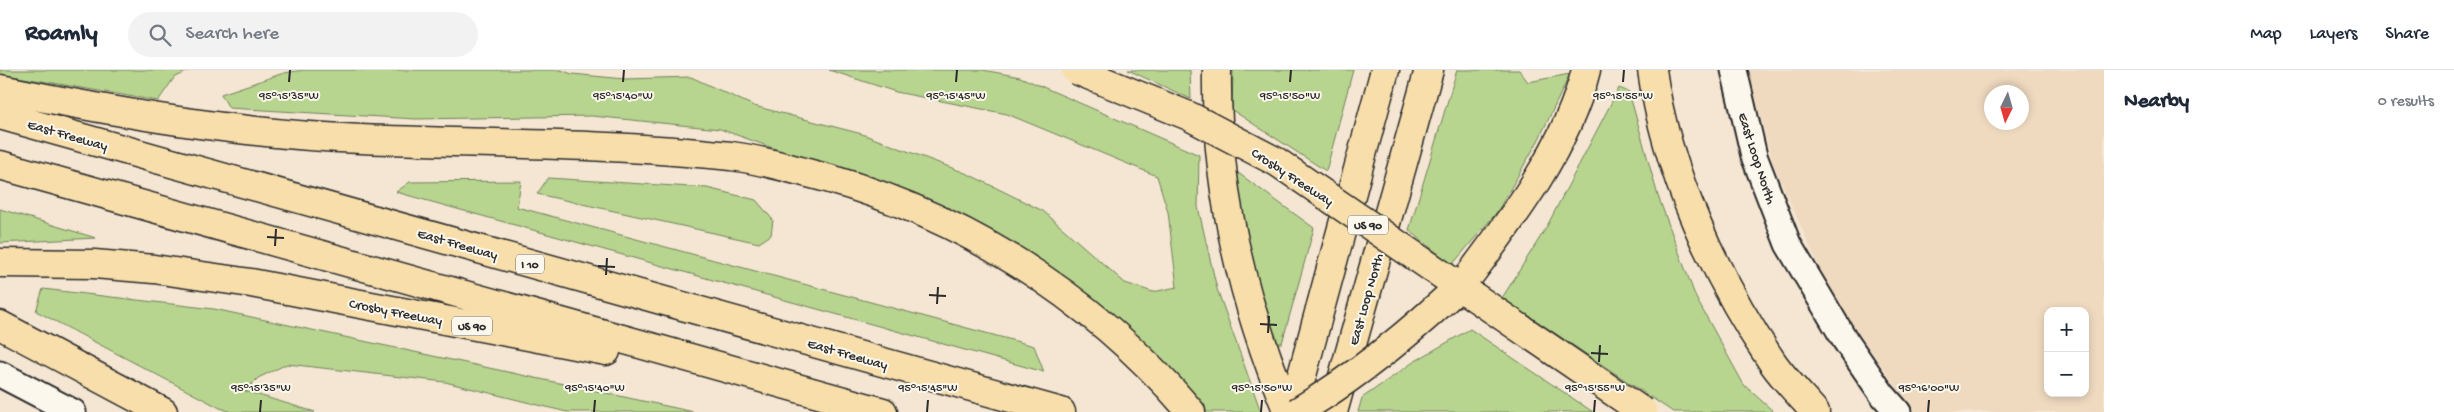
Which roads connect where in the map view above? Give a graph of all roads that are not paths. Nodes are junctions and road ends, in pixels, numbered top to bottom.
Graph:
1 (1076, 70) edge
2 (1216, 70) edge
3 (1386, 70) edge
4 (1429, 70) edge
5 (1586, 70) edge
6 (1652, 70) edge
7 (1734, 70) edge
8 (0, 89) edge
9 (0, 115) edge
10 (0, 165) edge
11 (0, 263) edge
12 (0, 325) edge
13 (0, 374) edge
14 (789, 386) junction
15 (118, 387) junction
16 (73, 412) edge
17 (163, 412) edge
18 (181, 412) edge
19 (883, 412) edge
20 (1060, 412) edge
21 (1191, 412) edge
22 (1288, 412) edge
23 (1292, 412) edge
24 (1297, 412) edge
25 (1333, 412) edge
26 (1643, 412) edge
27 (1815, 412) edge
28 (1898, 412) edge

1 - 26 highway, Crosby Freeway / US 90, bridge
2 - 22 highway
3 - 23 highway
4 - 25 highway, East Loop North
5 - 24 highway, bridge
6 - 27 highway
7 - 28 main road, East Loop North
8 - 21 highway
9 - 20 highway, East Freeway / I 10
10 - 14 highway
11 - 14 highway, Crosby Freeway / US 90
12 - 15 highway
13 - 16 main road
14 - 19 highway
15 - 17 highway
15 - 18 highway

